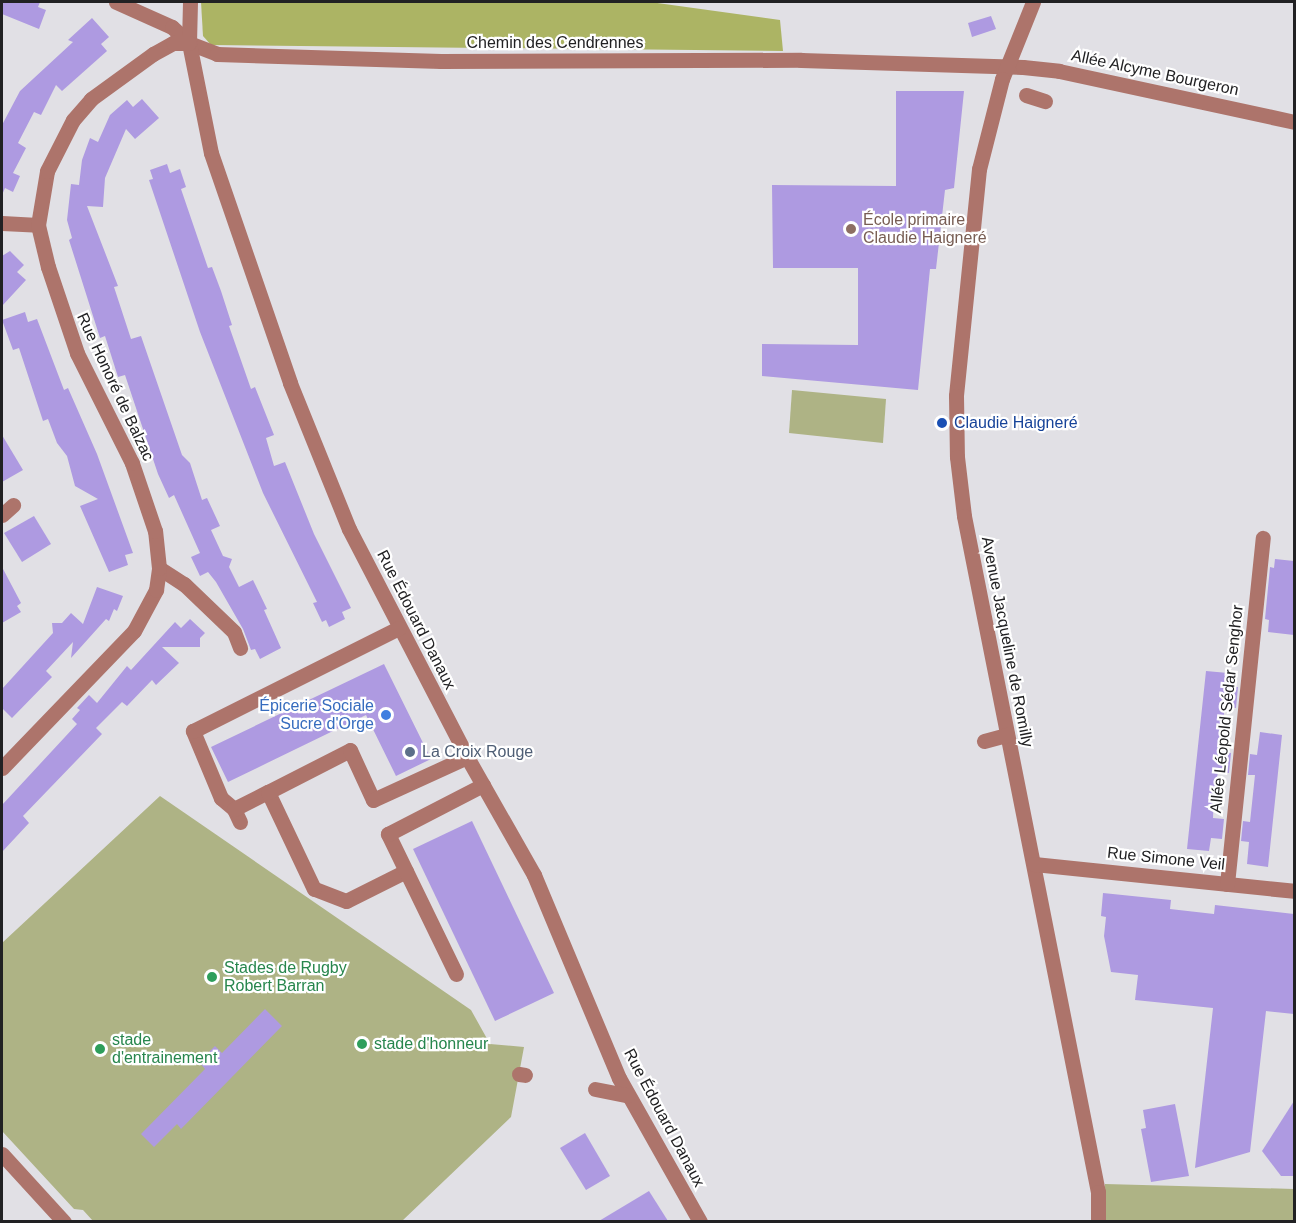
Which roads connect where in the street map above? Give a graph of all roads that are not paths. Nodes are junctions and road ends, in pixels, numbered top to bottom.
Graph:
1 (116, 2) edge
2 (190, 2) edge
3 (1033, 2) edge
4 (189, 43) junction
5 (1008, 67) junction
6 (1026, 94) dead end
7 (1045, 101) dead end
8 (1294, 122) edge
9 (2, 223) edge
10 (38, 225) junction
11 (1263, 538) dead end
12 (159, 568) junction
13 (399, 628) junction
14 (240, 648) dead end
15 (1007, 735) junction
16 (984, 741) dead end
17 (467, 757) junction
18 (2, 768) edge
19 (483, 785) junction
20 (268, 792) junction
21 (1034, 864) junction
22 (406, 871) junction
23 (1227, 884) junction
24 (1294, 891) edge
25 (456, 974) dead end
26 (596, 1089) dead end
27 (627, 1095) junction
28 (2, 1154) edge
29 (63, 1221) edge
30 (700, 1221) edge
31 (1098, 1221) edge

1 - 4 street, Chemin des Cendrennes
2 - 4 street, Rue Édouard Danaux
3 - 5 street, Avenue Jacqueline de Romilly
4 - 5 street, Chemin des Cendrennes
4 - 10 street, Rue Honoré de Balzac
4 - 13 street, Rue Édouard Danaux
5 - 8 street, Allée Alcyme Bourgeron
5 - 15 street, Avenue Jacqueline de Romilly
6 - 7 street
9 - 10 street
10 - 12 street, Rue Honoré de Balzac
11 - 23 street, Allée Léopold Sédar Senghor
12 - 14 street
12 - 18 street, Rue Honoré de Balzac
13 - 17 street, Rue Édouard Danaux
13 - 20 street
15 - 16 street
15 - 21 street, Avenue Jacqueline de Romilly
17 - 19 street, Rue Édouard Danaux
17 - 20 street
19 - 22 street
19 - 27 street, Rue Édouard Danaux
20 - 22 street
21 - 23 street, Rue Simone Veil
21 - 31 street, Avenue Jacqueline de Romilly
22 - 25 street
23 - 24 street, Rue Simone Veil
26 - 27 street
27 - 30 street, Rue Édouard Danaux
28 - 29 street

